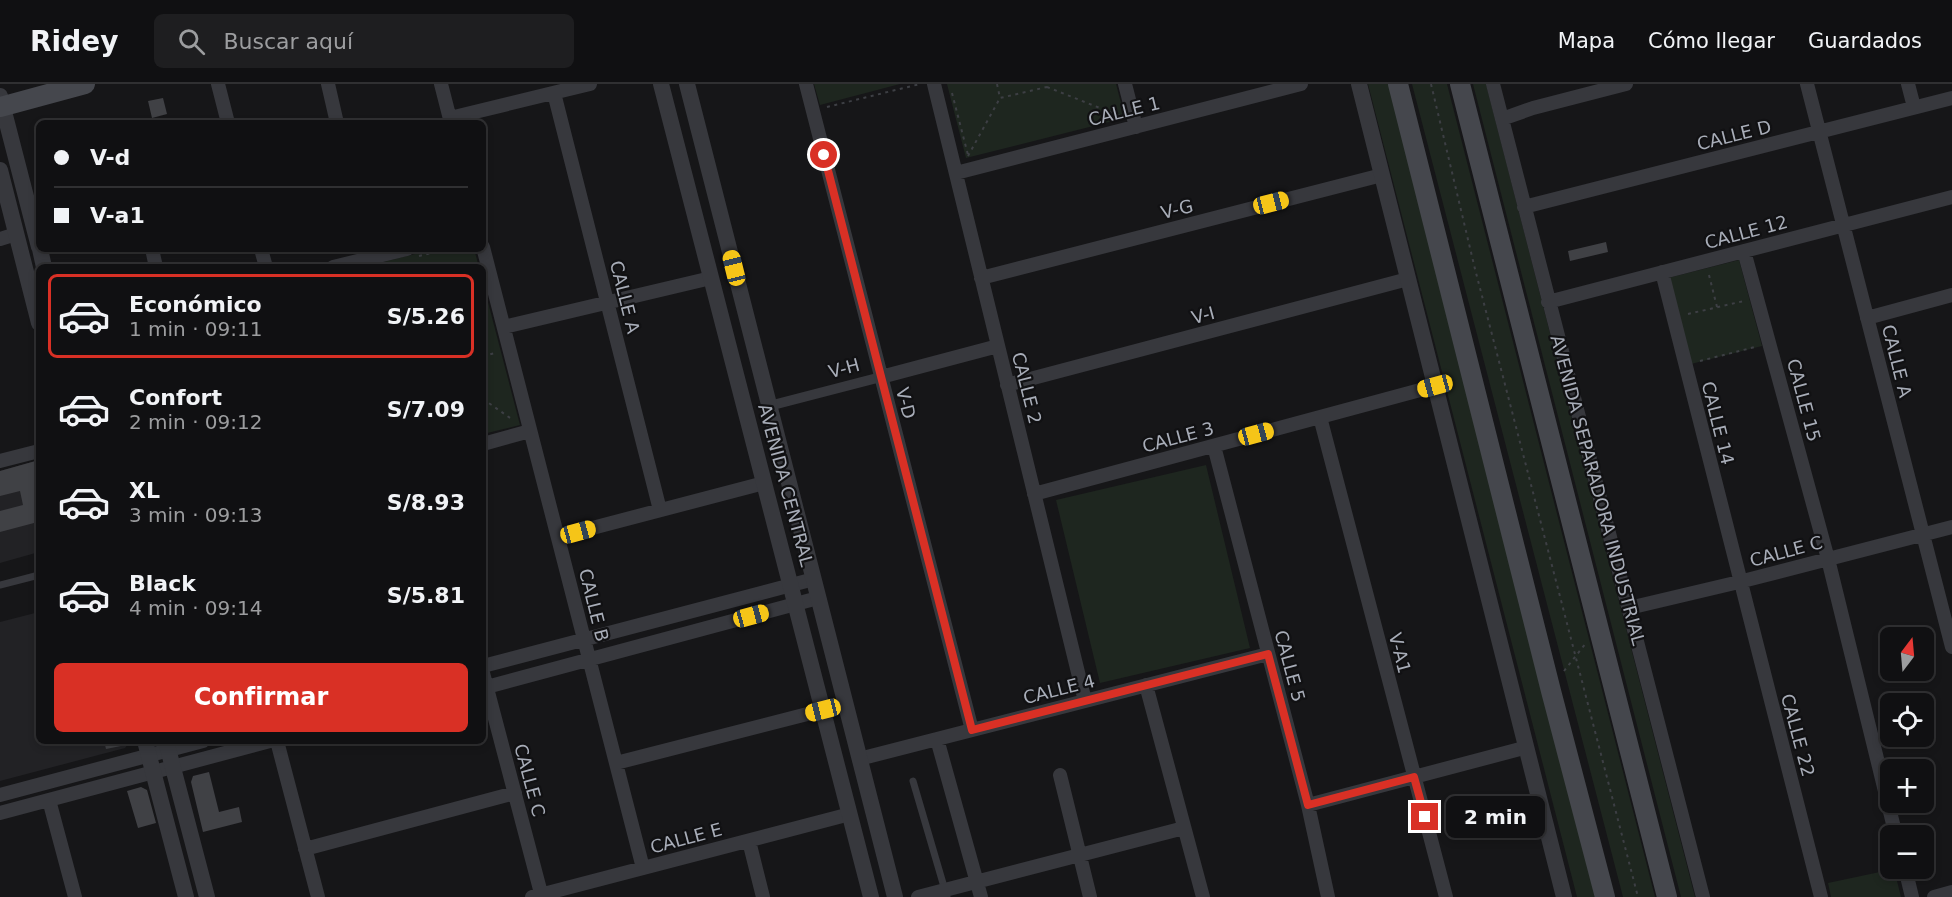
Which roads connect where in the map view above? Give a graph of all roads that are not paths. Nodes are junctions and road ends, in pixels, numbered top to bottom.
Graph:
1 (85, 84) edge
2 (218, 84) edge
3 (328, 84) edge
4 (441, 84) edge
5 (590, 84) edge
6 (661, 84) edge
7 (687, 84) edge
8 (806, 84) edge
9 (934, 84) edge
10 (1125, 84) edge
11 (1241, 84) edge
12 (1302, 84) edge
13 (1359, 84) edge
14 (1398, 84) edge
15 (1460, 84) edge
16 (1493, 84) edge
17 (1626, 84) edge
18 (1807, 84) edge
19 (1908, 84) edge
20 (554, 93) junction
21 (1952, 98) edge
22 (1244, 99) junction
23 (1, 103) edge
24 (1914, 107) junction
25 (1502, 119) junction
26 (227, 120) edge
27 (336, 120) edge
28 (451, 120) edge
29 (1136, 127) junction
30 (1819, 132) junction
31 (0, 170) edge
32 (956, 173) junction
33 (1382, 175) junction
34 (1952, 197) edge
35 (1524, 207) junction
36 (1843, 225) junction
37 (36, 227) edge
38 (8, 236) edge
39 (1744, 251) junction
40 (484, 252) edge
41 (370, 253) edge
42 (341, 264) edge
43 (1662, 272) junction
44 (711, 278) junction
45 (981, 278) junction
46 (1408, 279) junction
47 (1952, 295) edge
48 (607, 302) junction
49 (1548, 302) junction
50 (36, 314) edge
51 (1867, 318) junction
52 (504, 327) junction
53 (998, 346) junction
54 (881, 377) junction
55 (1007, 385) junction
56 (1435, 386) junction
57 (770, 406) junction
58 (1320, 417) junction
59 (530, 431) junction
60 (486, 443) edge
61 (1214, 446) junction
62 (36, 452) edge
63 (0, 461) edge
64 (764, 483) junction
65 (1034, 494) junction
66 (660, 510) junction
67 (1952, 526) edge
68 (1923, 534) junction
69 (558, 537) junction
70 (1828, 559) junction
71 (36, 576) edge
72 (814, 579) junction
73 (1739, 582) junction
74 (792, 584) junction
75 (0, 585) edge
76 (818, 598) junction
77 (797, 603) junction
78 (1629, 608) junction
79 (584, 639) junction
80 (1952, 647) edge
81 (1268, 654) junction
82 (589, 659) junction
83 (486, 665) edge
84 (1146, 685) junction
85 (486, 687) edge
86 (486, 691) edge
87 (1085, 701) junction
88 (823, 710) junction
89 (972, 730) junction
90 (937, 739) junction
91 (194, 744) edge
92 (242, 744) edge
93 (278, 744) edge
94 (1520, 749) dead end
95 (169, 752) edge
96 (149, 756) edge
97 (860, 759) junction
98 (616, 764) junction
99 (1060, 775) dead end
100 (1414, 777) junction
101 (914, 781) dead end
102 (515, 793) junction
103 (0, 795) edge
104 (50, 800) junction
105 (1308, 805) junction
106 (0, 813) edge
107 (850, 814) junction
108 (1893, 825) edge
109 (1184, 828) junction
110 (749, 841) junction
111 (305, 849) junction
112 (1080, 855) junction
113 (643, 868) junction
114 (1907, 879) edge
115 (977, 882) junction
116 (1952, 892) edge
117 (947, 893) edge
118 (538, 896) edge
119 (75, 897) edge
120 (186, 897) edge
121 (207, 897) edge
122 (318, 897) edge
123 (763, 897) edge
124 (872, 897) edge
125 (895, 897) edge
126 (918, 897) edge
127 (981, 897) edge
128 (1090, 897) edge
129 (1203, 897) edge
130 (1328, 897) edge
131 (1446, 897) edge
132 (1564, 897) edge
133 (1605, 897) edge
134 (1667, 897) edge
135 (1703, 897) edge
136 (1821, 897) edge
137 (1911, 897) edge
138 (1934, 897) edge

1 - 23 main road
2 - 26 street
3 - 27 street
4 - 28 street
5 - 20 street
6 - 44 street, AVENIDA CENTRAL
7 - 57 street, AVENIDA CENTRAL
8 - 54 street, V-D
9 - 32 street, CALLE 2
10 - 29 street
11 - 22 street
12 - 22 street, CALLE 1
13 - 33 street
14 - 133 main road
15 - 134 main road, AVENIDA SEPARADORA INDUSTRIAL
16 - 25 street, AVENIDA SEPARADORA INDUSTRIAL
17 - 25 street
18 - 30 street, CALLE A
19 - 24 street
20 - 28 street
20 - 48 street, CALLE A
21 - 24 street, CALLE D
22 - 29 street, CALLE 1
23 - 37 street
24 - 30 street, CALLE D
25 - 35 street, AVENIDA SEPARADORA INDUSTRIAL
29 - 32 street, CALLE 1
30 - 35 street, CALLE D
30 - 36 street, CALLE A
31 - 38 street
32 - 45 street, CALLE 2
33 - 45 street, V-G
33 - 46 street
34 - 36 street, CALLE 12
35 - 49 street, AVENIDA SEPARADORA INDUSTRIAL
36 - 39 street, CALLE 12
36 - 51 street, CALLE A
38 - 50 street
39 - 43 street, CALLE 12
39 - 70 street, CALLE 15
40 - 52 street, CALLE B
41 - 42 street
43 - 49 street, CALLE 12
43 - 73 street, CALLE 14
44 - 48 street
44 - 64 street, AVENIDA CENTRAL
45 - 53 street, CALLE 2
46 - 55 street, V-I
46 - 56 street
47 - 51 street
48 - 52 street
48 - 66 street, CALLE A
49 - 78 street, AVENIDA SEPARADORA INDUSTRIAL
51 - 68 street, CALLE A
52 - 59 street, CALLE B
53 - 54 street, V-H
53 - 55 street, CALLE 2
54 - 57 street, V-H
54 - 89 street, V-D
55 - 65 street, CALLE 2
56 - 58 street, CALLE 3
56 - 132 street
57 - 72 street, AVENIDA CENTRAL
58 - 61 street, CALLE 3
58 - 100 street, V-A1
59 - 60 street
59 - 69 street, CALLE B
61 - 65 street, CALLE 3
61 - 81 street, CALLE 5
62 - 63 street
64 - 66 street
64 - 74 street, AVENIDA CENTRAL
65 - 87 street, CALLE 2
66 - 69 street
67 - 68 street, CALLE C
68 - 70 street, CALLE C
68 - 80 street, CALLE A
69 - 79 street, CALLE B
70 - 73 street, CALLE C
70 - 108 street, CALLE 15
71 - 75 lane
72 - 74 street
72 - 76 street, AVENIDA CENTRAL
73 - 78 street, CALLE C
73 - 136 street, CALLE 22
74 - 77 street, AVENIDA CENTRAL
74 - 79 street
76 - 77 street
76 - 97 street, AVENIDA CENTRAL
77 - 82 street
77 - 88 street, AVENIDA CENTRAL
78 - 135 street, AVENIDA SEPARADORA INDUSTRIAL
79 - 82 street, CALLE B
79 - 83 street
81 - 84 street, CALLE 4
81 - 105 street, CALLE 5
82 - 85 street
82 - 98 street, CALLE B
84 - 87 street, CALLE 4
84 - 109 street
86 - 102 street, CALLE C
87 - 89 street, CALLE 4
88 - 98 street
88 - 107 street, AVENIDA CENTRAL
89 - 90 street, CALLE 4
90 - 97 street, CALLE 4
90 - 115 street
91 - 95 street
92 - 95 street
93 - 111 street
94 - 100 street
95 - 96 street
95 - 121 street
96 - 103 street
96 - 104 street
96 - 120 street
97 - 125 street, AVENIDA CENTRAL
98 - 113 street, CALLE B
99 - 112 street
100 - 105 street
100 - 131 street, V-A1
101 - 117 lane
102 - 111 street
102 - 118 street, CALLE C
104 - 106 street
104 - 119 street
105 - 130 street, CALLE 5
107 - 110 street, CALLE E
107 - 124 street, AVENIDA CENTRAL
109 - 112 street
109 - 129 street
110 - 113 street, CALLE E
110 - 123 street
111 - 122 street
112 - 115 street
112 - 128 street
113 - 118 street, CALLE E
114 - 137 street
115 - 117 street
115 - 127 street
116 - 138 street
117 - 126 street

